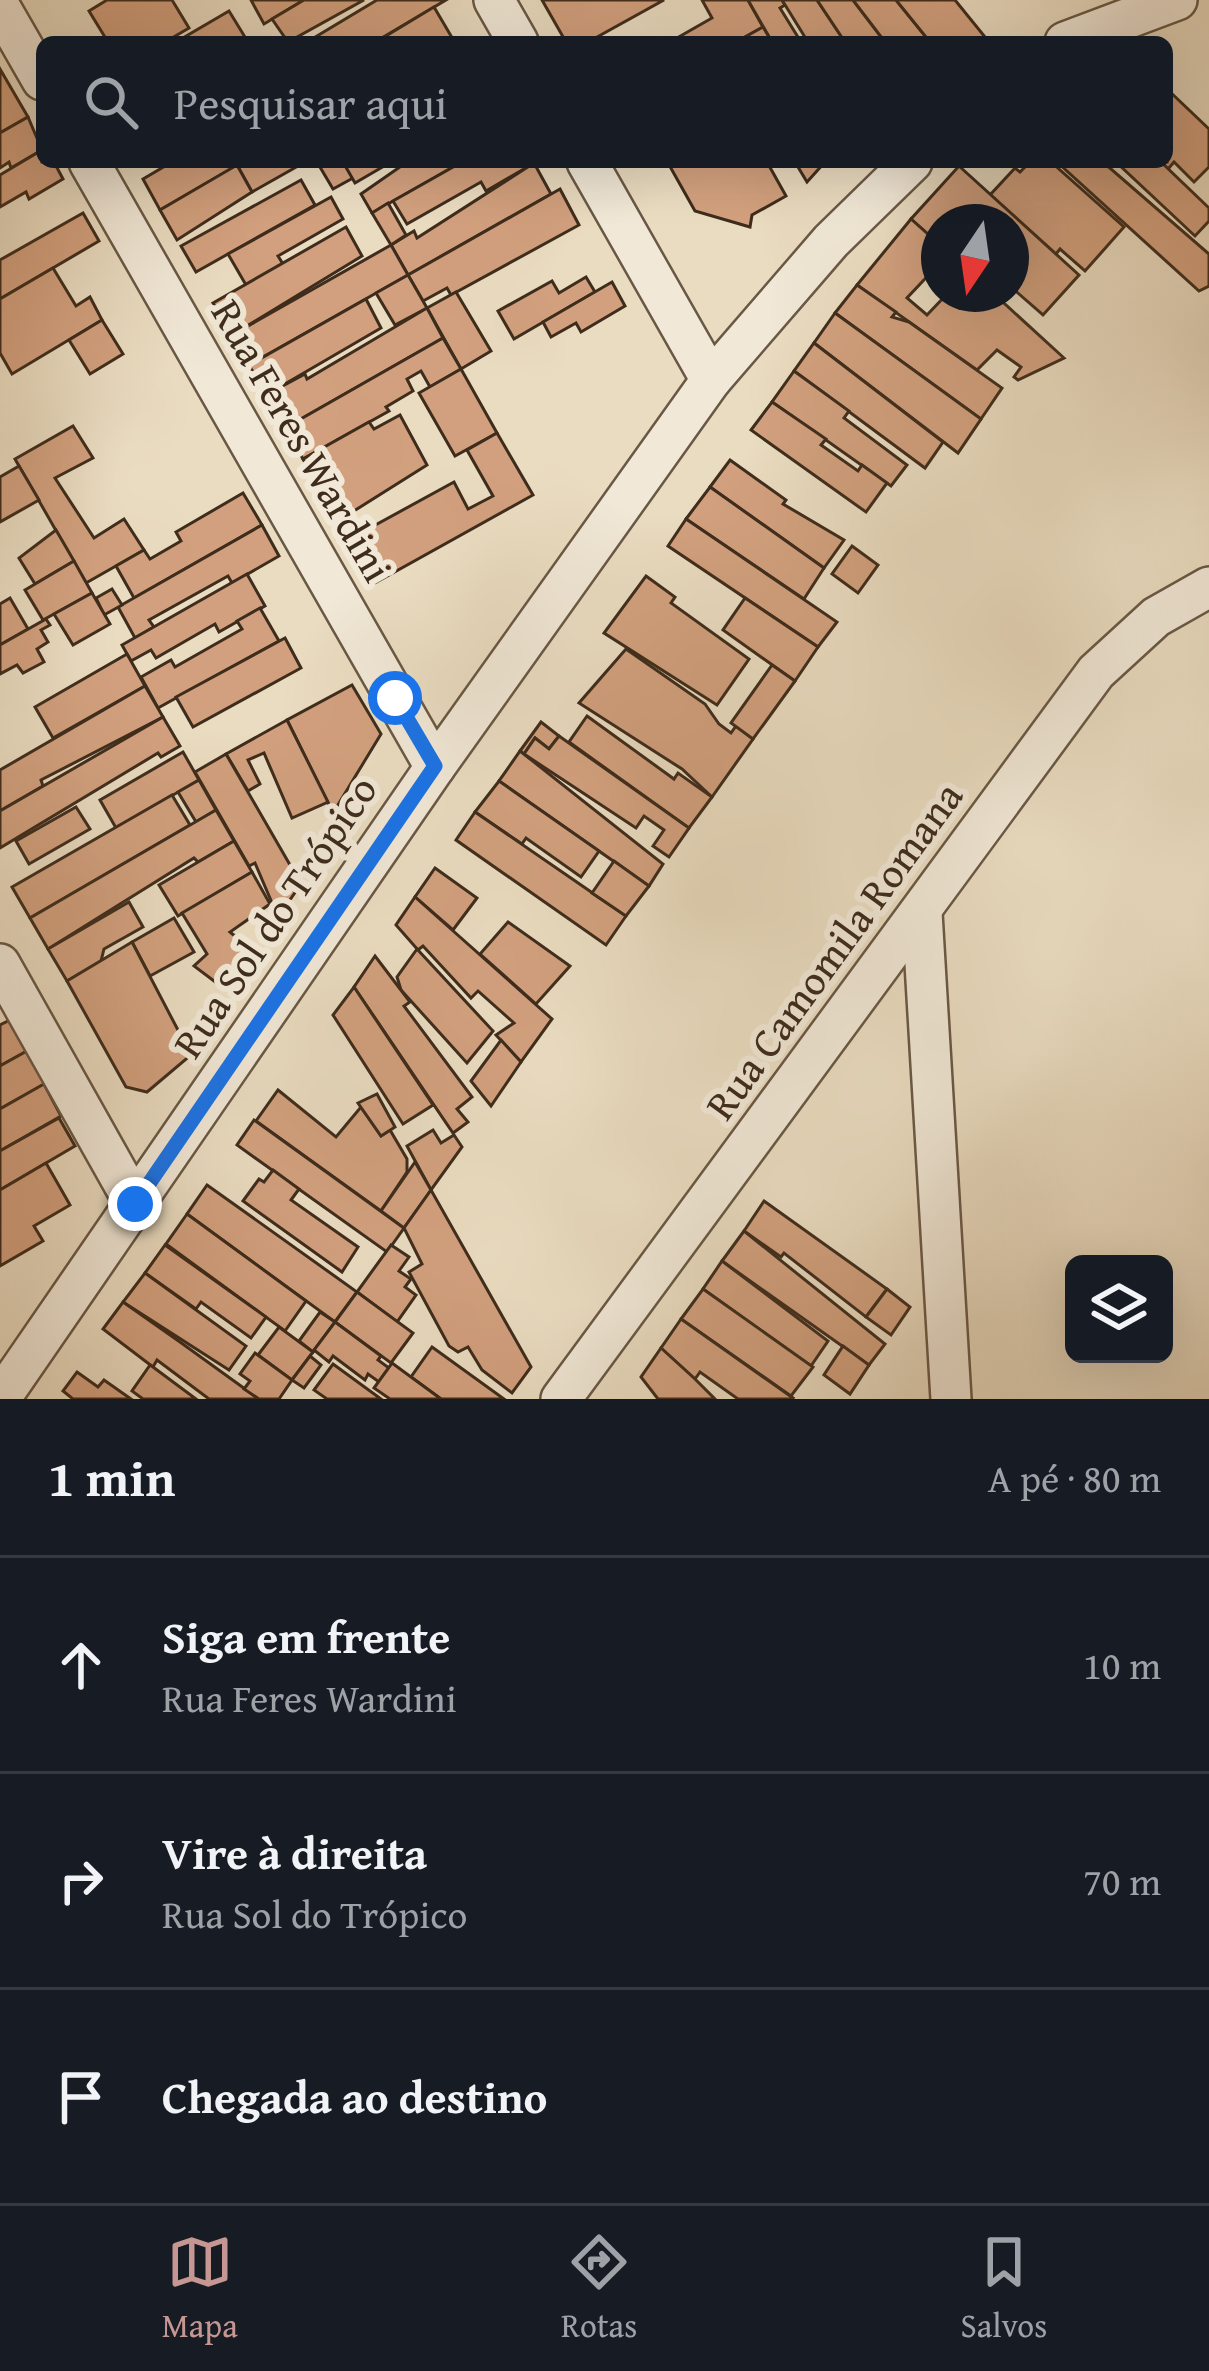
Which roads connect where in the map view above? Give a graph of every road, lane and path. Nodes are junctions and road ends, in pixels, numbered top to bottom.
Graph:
1 (494, 0) edge
2 (1178, 0) edge
3 (0, 7) edge
4 (515, 36) edge
5 (1081, 36) edge
6 (36, 70) edge
7 (92, 168) edge
8 (590, 168) edge
9 (906, 168) edge
10 (711, 380) junction
11 (1209, 587) edge
12 (435, 766) junction
13 (922, 913) junction
14 (0, 964) edge
15 (135, 1204) junction
16 (0, 1399) edge
17 (561, 1399) edge
18 (951, 1399) edge

1 - 4 street
2 - 5 street
3 - 6 street
7 - 12 street, Rua Feres Wardini
8 - 10 street
9 - 10 street, Rua Sol do Trópico
10 - 12 street, Rua Sol do Trópico
11 - 13 street, Rua Camomila Romana
12 - 15 street, Rua Sol do Trópico
13 - 17 street, Rua Camomila Romana
13 - 18 street
14 - 15 street
15 - 16 street, Rua Sol do Trópico

